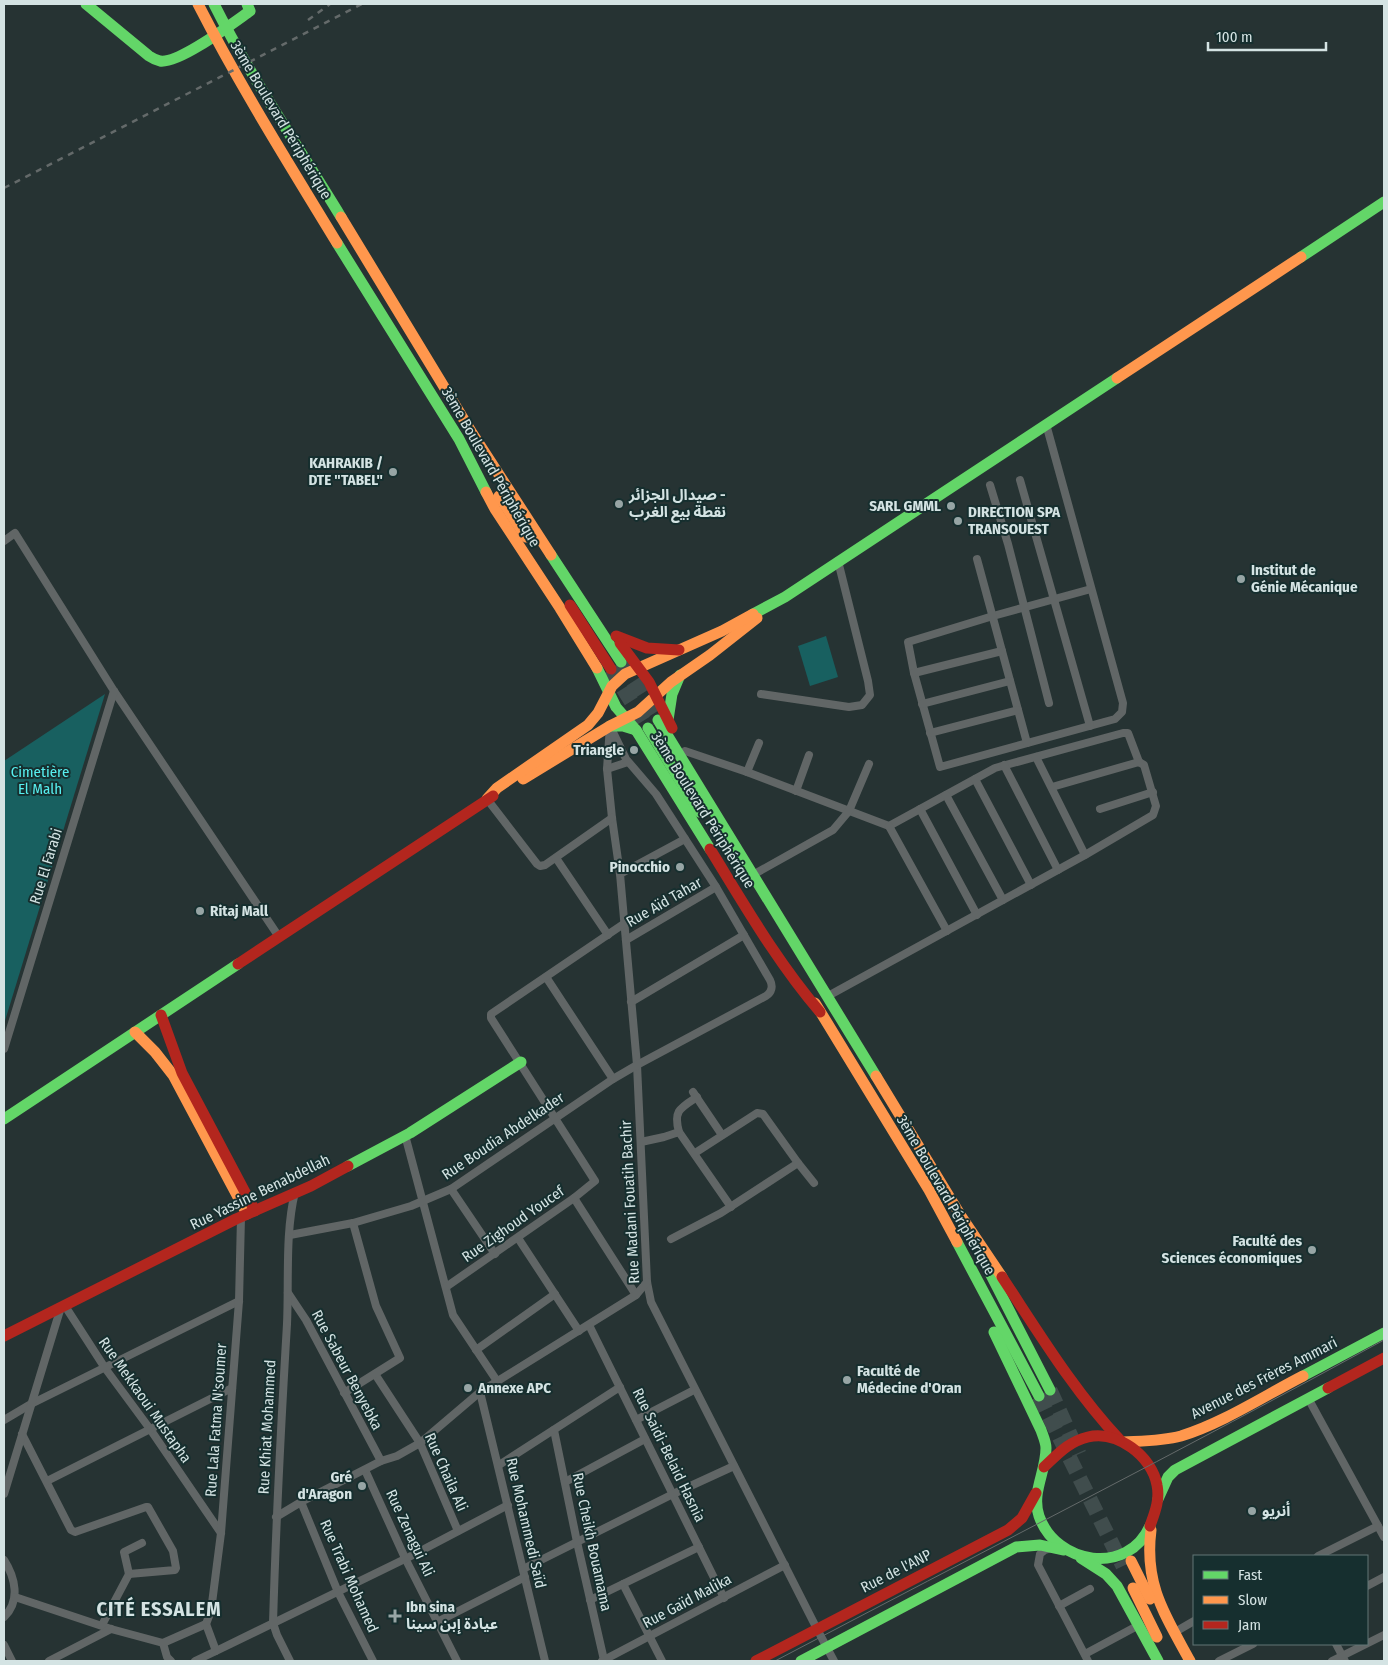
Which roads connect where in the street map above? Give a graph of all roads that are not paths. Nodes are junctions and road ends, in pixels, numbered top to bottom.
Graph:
1 (86, 4) edge
2 (247, 4) edge
3 (214, 5) edge
4 (200, 8) edge
5 (1384, 202) edge
6 (1046, 424) junction
7 (472, 433) junction
8 (460, 439) junction
9 (1020, 480) dead end
10 (990, 485) dead end
11 (495, 509) junction
12 (484, 518) dead end
13 (4, 541) edge
14 (977, 559) dead end
15 (838, 561) junction
16 (1091, 589) junction
17 (785, 596) junction
18 (1054, 599) junction
19 (1024, 608) junction
20 (993, 616) junction
21 (616, 636) junction
22 (680, 650) junction
23 (1002, 651) junction
24 (622, 662) tunnel mouth
25 (638, 667) junction
26 (611, 669) tunnel mouth
27 (914, 673) junction
28 (680, 675) junction
29 (1010, 681) junction
30 (114, 691) junction
31 (608, 692) junction
32 (761, 694) dead end
33 (656, 696) junction
34 (1049, 703) dead end
35 (922, 704) junction
36 (1018, 710) junction
37 (626, 719) junction
38 (663, 720) junction
39 (610, 726) junction
40 (1090, 726) junction
41 (648, 728) tunnel mouth
42 (636, 730) junction
43 (930, 733) junction
44 (759, 743) dead end
45 (1027, 743) junction
46 (685, 751) junction
47 (809, 755) dead end
48 (1036, 756) junction
49 (628, 762) junction
50 (1139, 762) junction
51 (868, 764) dead end
52 (1004, 765) junction
53 (607, 769) junction
54 (747, 772) junction
55 (975, 779) junction
56 (1052, 787) junction
57 (796, 791) junction
58 (1153, 792) junction
59 (946, 795) junction
60 (487, 799) junction
61 (920, 809) junction
62 (1100, 809) dead end
63 (849, 811) junction
64 (612, 818) junction
65 (889, 826) junction
66 (685, 840) junction
67 (1085, 855) junction
68 (556, 858) junction
69 (1058, 870) junction
70 (758, 872) junction
71 (620, 874) junction
72 (1031, 885) junction
73 (716, 887) junction
74 (1003, 900) junction
75 (977, 915) junction
76 (625, 923) junction
77 (947, 931) junction
78 (608, 935) junction
79 (744, 935) junction
80 (279, 937) junction
81 (626, 940) junction
82 (805, 958) junction
83 (546, 977) junction
84 (828, 996) junction
85 (632, 1002) junction
86 (820, 1012) junction
87 (161, 1015) junction
88 (135, 1032) junction
89 (4, 1049) edge
90 (521, 1062) junction
91 (637, 1065) junction
92 (613, 1079) junction
93 (556, 1118) junction
94 (4, 1119) edge
95 (678, 1132) junction
96 (405, 1135) junction
97 (722, 1135) junction
98 (641, 1142) junction
99 (695, 1153) junction
100 (798, 1163) junction
101 (814, 1183) dead end
102 (451, 1188) junction
103 (929, 1190) junction
104 (295, 1192) junction
105 (574, 1198) junction
106 (422, 1201) junction
107 (731, 1207) junction
108 (248, 1214) junction
109 (961, 1216) junction
110 (353, 1223) junction
111 (290, 1235) junction
112 (518, 1238) junction
113 (670, 1239) dead end
114 (495, 1254) junction
115 (647, 1282) junction
116 (446, 1287) junction
117 (288, 1293) junction
118 (555, 1294) junction
119 (636, 1295) junction
120 (239, 1301) junction
121 (63, 1306) junction
122 (588, 1325) junction
123 (579, 1331) junction
124 (1384, 1332) edge
125 (4, 1336) edge
126 (476, 1350) junction
127 (1384, 1358) edge
128 (105, 1368) junction
129 (375, 1374) junction
130 (497, 1381) junction
131 (620, 1387) junction
132 (232, 1388) junction
133 (694, 1390) junction
134 (480, 1392) junction
135 (344, 1393) junction
136 (1308, 1398) junction
137 (31, 1404) junction
138 (4, 1420) edge
139 (636, 1420) junction
140 (150, 1429) junction
141 (554, 1430) junction
142 (22, 1434) junction
143 (645, 1439) junction
144 (1122, 1441) junction
145 (420, 1443) junction
146 (381, 1461) junction
147 (499, 1465) junction
148 (734, 1466) junction
149 (1044, 1467) junction
150 (366, 1470) junction
151 (47, 1482) junction
152 (565, 1482) junction
153 (1036, 1493) junction
154 (4, 1494) edge
155 (673, 1494) junction
156 (1158, 1499) junction
157 (302, 1502) junction
158 (508, 1505) junction
159 (276, 1517) junction
160 (1151, 1526) junction
161 (1378, 1526) junction
162 (458, 1531) junction
163 (221, 1533) junction
164 (1384, 1537) edge
165 (577, 1542) junction
166 (142, 1543) dead end
167 (699, 1548) junction
168 (1056, 1548) junction
169 (1072, 1553) junction
170 (1320, 1555) edge
171 (406, 1558) junction
172 (4, 1560) edge
173 (785, 1565) junction
174 (524, 1573) junction
175 (129, 1574) junction
176 (1384, 1576) edge
177 (623, 1584) junction
178 (1368, 1585) edge
179 (1090, 1589) dead end
180 (338, 1592) junction
181 (15, 1597) junction
182 (724, 1598) junction
183 (590, 1600) junction
184 (1059, 1606) junction
185 (4, 1617) edge
186 (437, 1622) junction
187 (1193, 1622) edge
188 (274, 1623) junction
189 (206, 1624) junction
190 (1139, 1625) junction
191 (102, 1626) junction
192 (111, 1629) junction
193 (1175, 1632) junction
194 (819, 1633) junction
195 (1384, 1635) edge
196 (650, 1636) junction
197 (163, 1643) junction
198 (4, 1645) edge
199 (1252, 1645) edge
200 (1337, 1645) edge
201 (1367, 1645) edge
202 (1368, 1645) edge
203 (827, 1647) junction
204 (216, 1651) junction
205 (1086, 1658) edge
206 (1344, 1659) edge
207 (12, 1661) edge
208 (49, 1661) edge
209 (171, 1661) edge
210 (198, 1661) edge
211 (290, 1661) edge
212 (373, 1661) edge
213 (457, 1661) edge
214 (545, 1661) edge
215 (603, 1661) edge
216 (662, 1661) edge
217 (756, 1661) edge
218 (800, 1661) edge
219 (834, 1661) edge
220 (1158, 1661) edge
221 (1168, 1661) edge
222 (1180, 1661) edge
223 (1190, 1661) edge
224 (1219, 1661) edge
225 (1332, 1661) edge

1 - 2 main road
3 - 7 main road
4 - 8 main road, 3ème Boulevard Périphérique
5 - 6 main road
6 - 15 main road
6 - 16 street
7 - 21 main road
7 - 24 main road
8 - 11 main road, 3ème Boulevard Périphérique
8 - 26 main road
9 - 18 street
10 - 19 street
11 - 12 main road
11 - 31 main road, 3ème Boulevard Périphérique
13 - 30 street
14 - 20 street
15 - 17 main road
15 - 32 street
16 - 18 street
16 - 40 street
17 - 22 main road
17 - 28 main road
18 - 19 street
18 - 40 street
19 - 20 street
19 - 34 street
20 - 23 street
20 - 27 street
21 - 22 main road
21 - 25 main road
22 - 25 main road
23 - 27 street
23 - 29 street
25 - 31 main road
25 - 33 main road
27 - 35 street
28 - 33 main road
28 - 38 main road
29 - 35 street
29 - 36 street
30 - 80 street
30 - 89 street, Rue El Farabi
31 - 37 main road, 3ème Boulevard Périphérique
31 - 60 main road
33 - 37 main road
33 - 38 main road
35 - 43 street
36 - 43 street
36 - 45 street
37 - 39 main road
37 - 42 main road, 3ème Boulevard Périphérique
38 - 46 main road
38 - 82 main road
39 - 42 main road
39 - 49 street, Rue Boudia Abdelkader
39 - 53 street, Rue Madani Fouatih Bachir
39 - 60 main road
40 - 45 street
41 - 86 main road, 3ème Boulevard Périphérique
42 - 86 main road, 3ème Boulevard Périphérique
43 - 45 street
44 - 54 street
46 - 54 street
46 - 70 main road
47 - 57 street
48 - 50 street
48 - 52 street
48 - 56 street
49 - 53 street
49 - 66 street, Rue Boudia Abdelkader
50 - 56 street
50 - 58 street
51 - 63 street
52 - 55 street
52 - 69 street
53 - 64 street, Rue Madani Fouatih Bachir
54 - 57 street
55 - 59 street
55 - 72 street
56 - 67 street
57 - 63 street
58 - 62 street
58 - 67 street
59 - 61 street
59 - 74 street
60 - 68 street
60 - 80 main road
61 - 65 street
61 - 75 street
63 - 65 street
63 - 70 street
64 - 68 street
64 - 71 street, Rue Madani Fouatih Bachir
65 - 77 street
66 - 71 street
66 - 73 street, Rue Boudia Abdelkader
67 - 69 street
68 - 78 street
69 - 72 street
70 - 82 main road
71 - 76 street, Rue Madani Fouatih Bachir
72 - 74 street
73 - 79 street, Rue Boudia Abdelkader
73 - 81 street, Rue Aïd Tahar
74 - 75 street
75 - 77 street
76 - 78 street
76 - 81 street, Rue Madani Fouatih Bachir
77 - 84 street
78 - 83 street
79 - 85 street
79 - 91 street, Rue Boudia Abdelkader
80 - 87 main road
81 - 85 street, Rue Madani Fouatih Bachir
82 - 84 main road
83 - 90 street
83 - 92 street
84 - 109 main road
85 - 91 street, Rue Madani Fouatih Bachir
86 - 103 main road, 3ème Boulevard Périphérique
87 - 88 main road
87 - 108 main road
88 - 94 main road
88 - 108 main road
90 - 93 street
90 - 96 main road, Rue Yassine Benabdellah
91 - 92 street, Rue Boudia Abdelkader
91 - 98 street, Rue Madani Fouatih Bachir
92 - 93 street, Rue Boudia Abdelkader
93 - 102 street, Rue Boudia Abdelkader
93 - 105 street, Rue Zighoud Youcef
95 - 97 street
95 - 98 street
95 - 99 street
96 - 104 main road, Rue Yassine Benabdellah
96 - 106 street
97 - 99 street
97 - 100 street
98 - 115 street, Rue Madani Fouatih Bachir
99 - 107 street
100 - 101 street
100 - 107 street
102 - 106 street, Rue Boudia Abdelkader
102 - 114 street
103 - 109 main road, 3ème Boulevard Périphérique
103 - 149 main road
104 - 108 main road, Rue Yassine Benabdellah
104 - 111 street, Rue Khiat Mohammed
105 - 112 street, Rue Zighoud Youcef
105 - 119 street
106 - 110 street, Rue Boudia Abdelkader
106 - 116 street
107 - 113 street
108 - 120 street, Rue Lala Fatma N'soumer
108 - 121 main road, Rue Yassine Benabdellah
109 - 144 main road
110 - 111 street, Rue Boudia Abdelkader
110 - 129 street
111 - 117 street, Rue Khiat Mohammed
112 - 114 street, Rue Zighoud Youcef
112 - 118 street
114 - 116 street, Rue Zighoud Youcef
115 - 119 street
115 - 133 street, Rue Madani Fouatih Bachir
116 - 126 street
117 - 135 street, Rue Sabeur Benyebka
117 - 159 street, Rue Khiat Mohammed
118 - 123 street
118 - 126 street
119 - 122 street
120 - 128 street
120 - 132 street, Rue Lala Fatma N'soumer
121 - 125 main road, Rue Yassine Benabdellah
121 - 128 street, Rue Mekkaoui Mustapha
121 - 137 street
122 - 123 street
122 - 131 street, Rue Saidi-Belaid Hasnia
123 - 130 street
124 - 144 main road, Avenue des Frères Ammari
126 - 130 street
127 - 136 main road
128 - 137 street
128 - 140 street, Rue Mekkaoui Mustapha
129 - 135 street
129 - 145 street, Rue Chaila Ali
130 - 134 street
131 - 139 street, Rue Saidi-Belaid Hasnia
131 - 141 street
132 - 140 street
132 - 163 street, Rue Lala Fatma N'soumer
133 - 139 street
133 - 148 street, Rue Madani Fouatih Bachir
134 - 145 street
134 - 147 street, Rue Mohammedi Saïd
135 - 146 street, Rue Sabeur Benyebka
136 - 156 main road
136 - 161 street
137 - 138 street
137 - 142 street
139 - 143 street, Rue Saidi-Belaid Hasnia
140 - 151 street
140 - 163 street, Rue Mekkaoui Mustapha
141 - 147 street
141 - 152 street, Rue Cheikh Bouamama
142 - 151 street
142 - 154 street
143 - 152 street
143 - 155 street, Rue Saidi-Belaid Hasnia
144 - 149 main road
144 - 156 main road
145 - 146 street
145 - 162 street, Rue Chaila Ali
146 - 150 street
147 - 158 street, Rue Mohammedi Saïd
148 - 155 street
148 - 173 street, Rue Madani Fouatih Bachir
149 - 153 main road
150 - 157 street
150 - 171 street, Rue Zenagui Ali
151 - 175 street
152 - 165 street, Rue Cheikh Bouamama
153 - 169 main road
153 - 194 main road, Rue de l'ANP
155 - 165 street
155 - 167 street, Rue Saidi-Belaid Hasnia
156 - 160 main road
157 - 159 street
157 - 180 street, Rue Trabi Mohamed
158 - 162 street
158 - 174 street, Rue Mohammedi Saïd
159 - 188 street, Rue Khiat Mohammed
160 - 169 main road
160 - 193 main road
161 - 164 street
161 - 170 street
162 - 171 street
163 - 189 street, Rue Lala Fatma N'soumer
165 - 174 street
165 - 183 street, Rue Cheikh Bouamama
166 - 175 street
167 - 177 street
167 - 182 street, Rue Saidi-Belaid Hasnia
168 - 169 main road
168 - 184 street
168 - 203 main road
169 - 190 main road
171 - 180 street
171 - 186 street, Rue Zenagui Ali
172 - 181 street
173 - 182 street, Rue Gaïd Malika
173 - 194 street, Rue Madani Fouatih Bachir
174 - 186 street
174 - 214 street, Rue Mohammedi Saïd
175 - 191 street
176 - 178 street
177 - 183 street
177 - 196 street
179 - 184 street
180 - 188 street
180 - 212 street, Rue Trabi Mohamed
181 - 185 street
181 - 191 street
182 - 196 street, Rue Gaïd Malika
183 - 215 street, Rue Cheikh Bouamama
184 - 205 street
186 - 213 street, Rue Zenagui Ali
187 - 193 street
188 - 204 street
188 - 211 street, Rue Khiat Mohammed
189 - 197 street
189 - 204 street
190 - 205 street
190 - 220 main road
191 - 192 street
192 - 197 street
192 - 208 street
193 - 223 main road
194 - 203 street, Rue Madani Fouatih Bachir
194 - 217 main road, Rue de l'ANP
195 - 202 street
196 - 215 street, Rue Gaïd Malika
196 - 216 street
197 - 209 street
198 - 207 street
199 - 224 street
200 - 206 street
201 - 206 street
203 - 218 main road
203 - 219 street, Rue Madani Fouatih Bachir
204 - 210 street
206 - 225 street
221 - 222 main road

